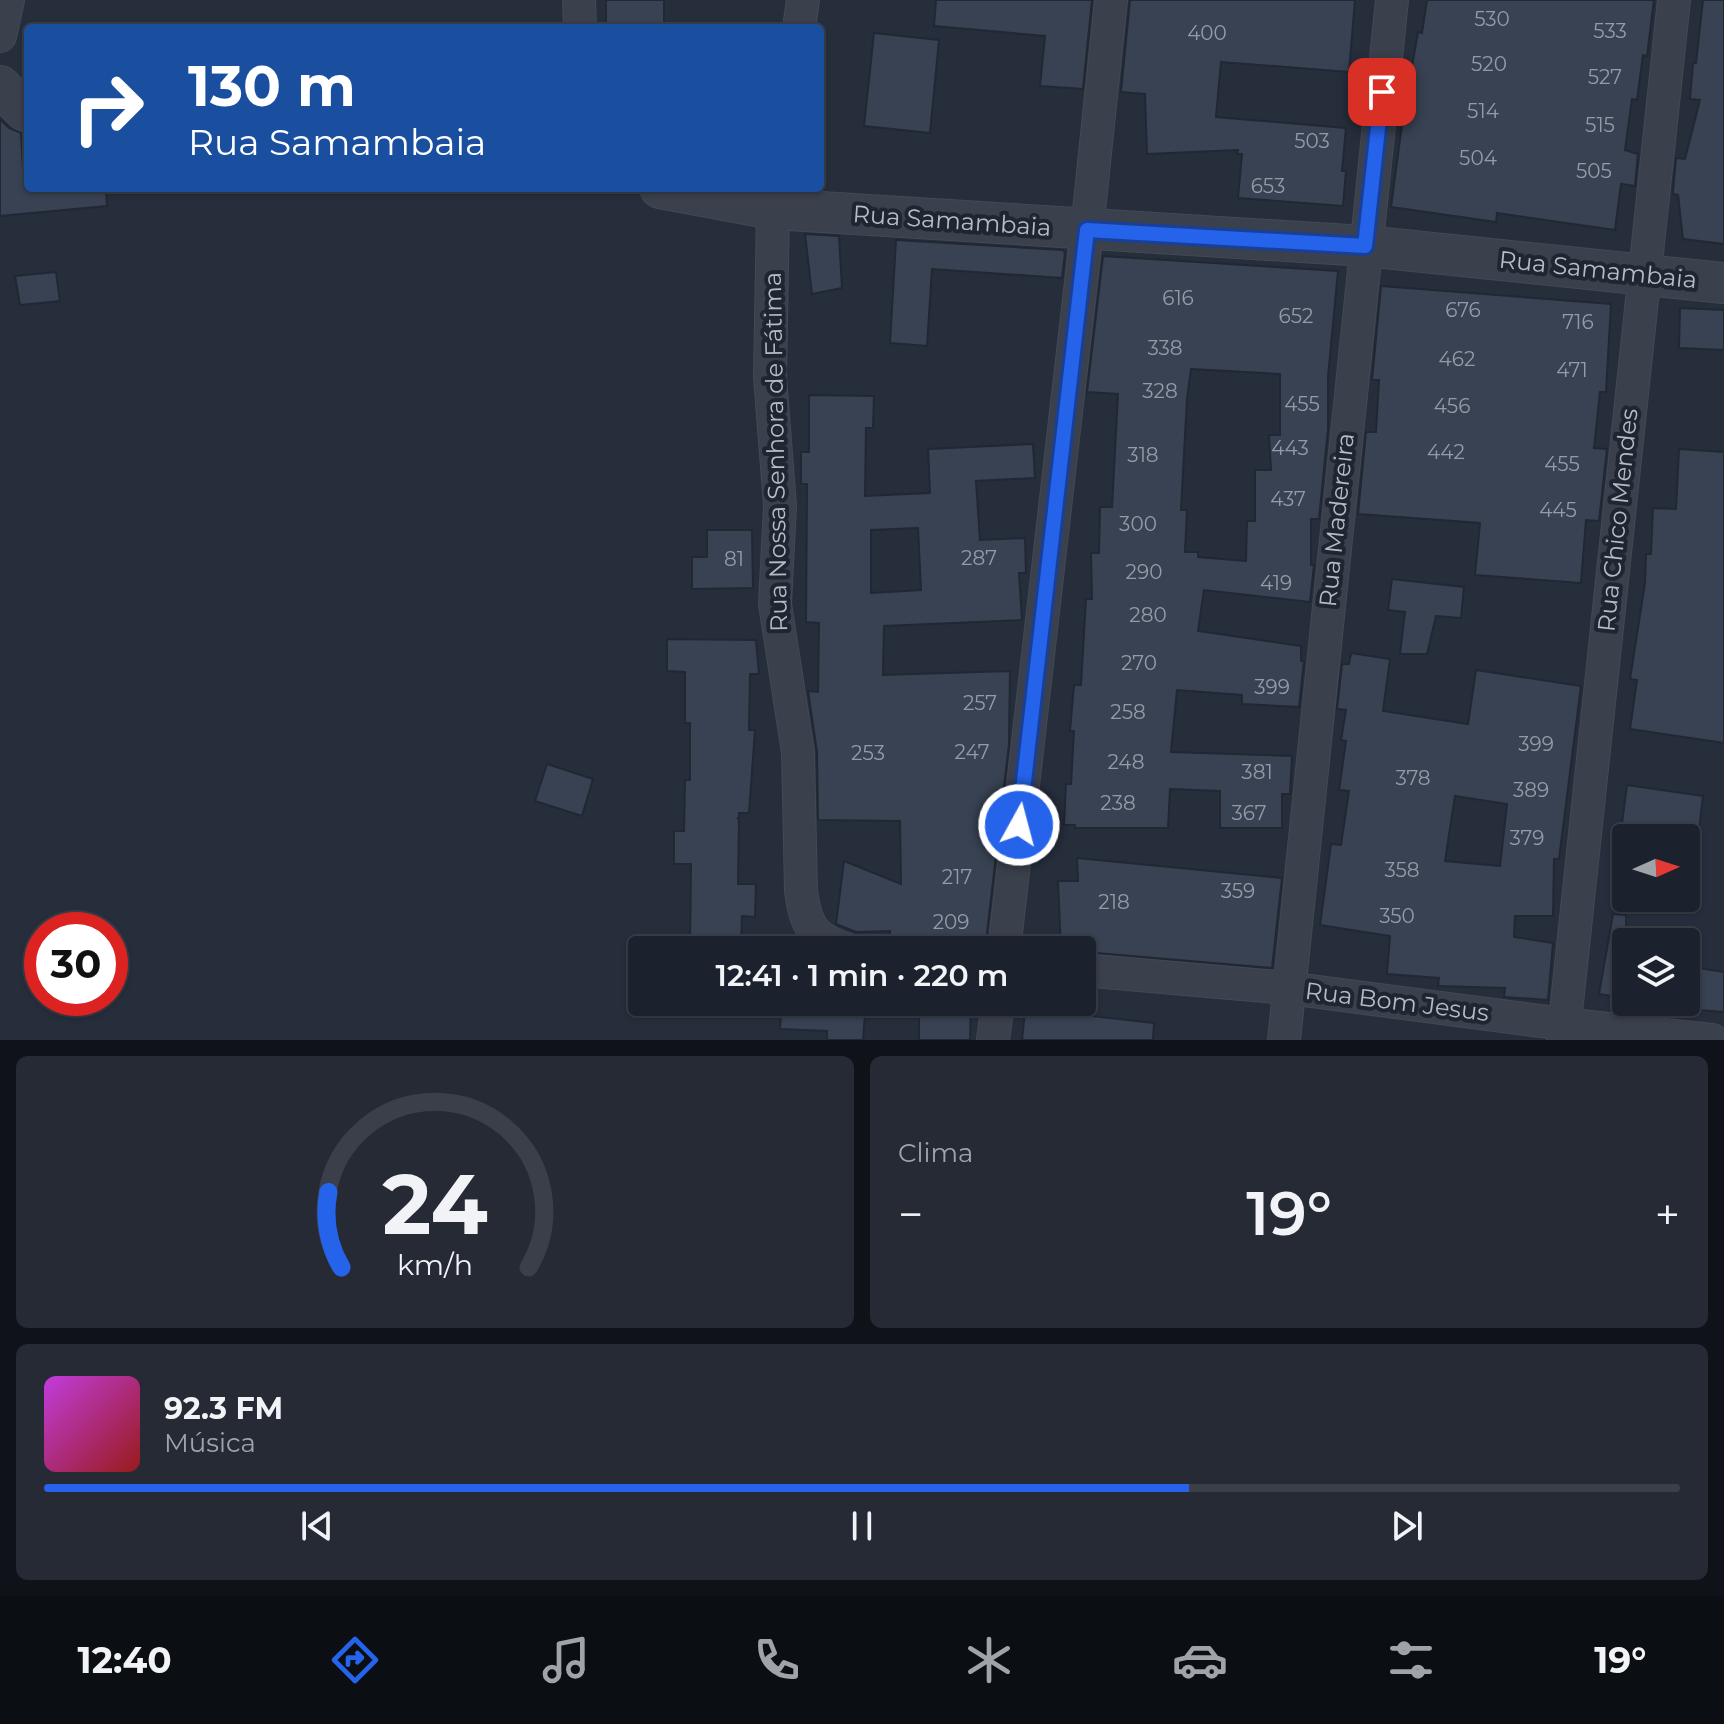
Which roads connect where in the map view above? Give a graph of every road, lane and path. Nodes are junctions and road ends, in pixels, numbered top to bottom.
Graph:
1 (8, 0) edge
2 (579, 0) edge
3 (803, 0) edge
4 (1111, 0) edge
5 (1392, 0) edge
6 (1674, 0) edge
7 (580, 24) edge
8 (800, 24) edge
9 (0, 36) edge
10 (706, 192) edge
11 (774, 198) edge
12 (1087, 230) junction
13 (1365, 246) junction
14 (1645, 275) junction
15 (1724, 283) edge
16 (820, 936) edge
17 (1006, 936) edge
18 (1096, 971) edge
19 (1288, 988) junction
20 (996, 1016) edge
21 (1564, 1032) edge
22 (993, 1040) edge
23 (1284, 1040) edge
24 (1712, 1040) edge

1 - 9 street
2 - 7 street
3 - 8 street
4 - 12 street
5 - 13 street, Rua Madereira
6 - 14 street, Rua Chico Mendes
10 - 11 street, Rua Samambaia
11 - 12 street, Rua Samambaia
11 - 16 street, Rua Nossa Senhora de Fátima
12 - 13 street, Rua Samambaia
12 - 17 street
13 - 14 street, Rua Samambaia
13 - 19 street, Rua Madereira
14 - 15 street, Rua Samambaia
14 - 21 street, Rua Chico Mendes
18 - 19 street, Rua Bom Jesus
19 - 21 street, Rua Bom Jesus
19 - 23 street, Rua Madereira
20 - 22 street
21 - 24 street, Rua Bom Jesus

